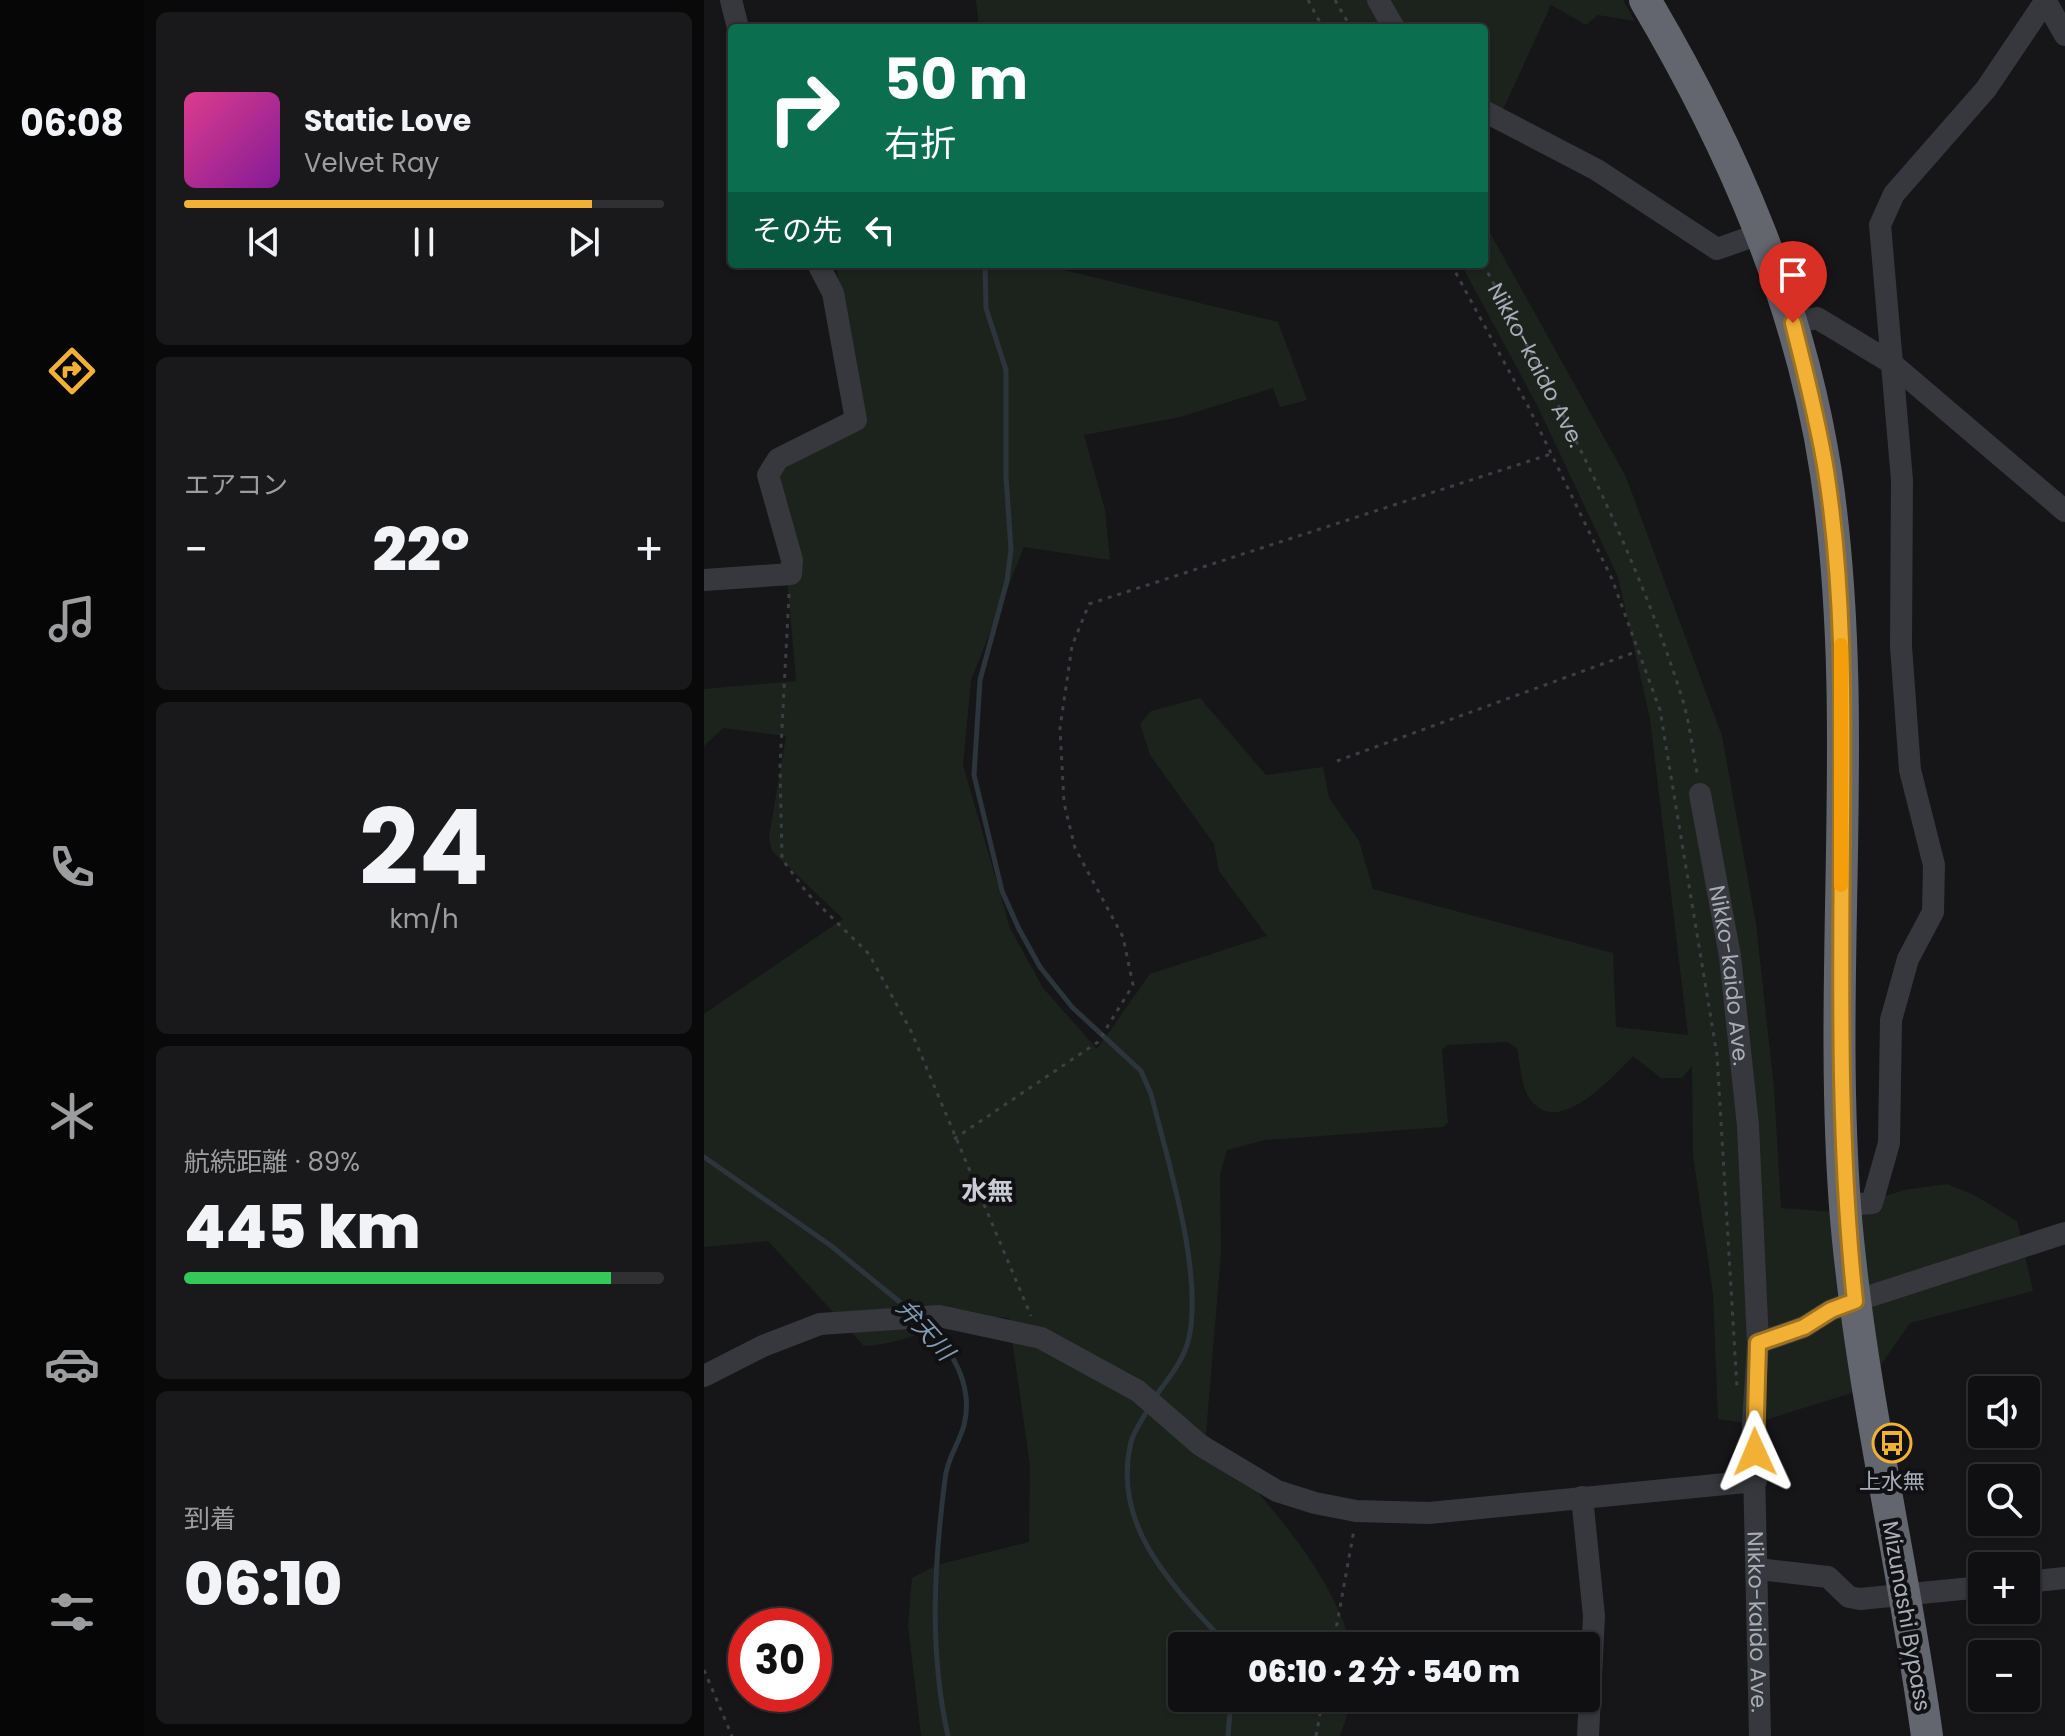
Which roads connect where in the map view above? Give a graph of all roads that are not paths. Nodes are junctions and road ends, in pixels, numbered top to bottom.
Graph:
1 (731, 0) edge
2 (1378, 0) edge
3 (1645, 0) edge
4 (2046, 0) edge
5 (737, 24) edge
6 (1392, 24) edge
7 (2065, 35) edge
8 (1488, 113) edge
9 (1762, 233) junction
10 (820, 268) edge
11 (1793, 323) junction
12 (1890, 362) junction
13 (2065, 511) edge
14 (704, 580) edge
15 (1700, 794) road end
16 (1845, 1205) junction
17 (2065, 1233) edge
18 (1855, 1301) junction
19 (1758, 1343) junction
20 (704, 1376) edge
21 (1756, 1481) junction
22 (1582, 1497) junction
23 (1758, 1569) junction
24 (2065, 1578) edge
25 (2040, 1581) edge
26 (1968, 1589) edge
27 (1906, 1596) junction
28 (1588, 1736) edge
29 (1760, 1736) edge
30 (1927, 1736) edge

1 - 5 street
2 - 6 street
3 - 9 highway, Mizunashi Bypass
4 - 7 street
4 - 12 street
8 - 9 street
9 - 11 highway, Mizunashi Bypass
10 - 14 street
11 - 12 street
11 - 16 highway, Mizunashi Bypass
12 - 13 street
12 - 16 street
15 - 19 street, Nikko-kaido Ave.
16 - 18 highway, Mizunashi Bypass
17 - 18 street
18 - 19 street
18 - 27 highway, Mizunashi Bypass
19 - 21 street, Nikko-kaido Ave.
20 - 22 street
21 - 22 street
21 - 23 street, Nikko-kaido Ave.
22 - 28 street
23 - 27 street
23 - 29 street, Nikko-kaido Ave.
24 - 25 street
26 - 27 street
27 - 30 highway, Mizunashi Bypass

